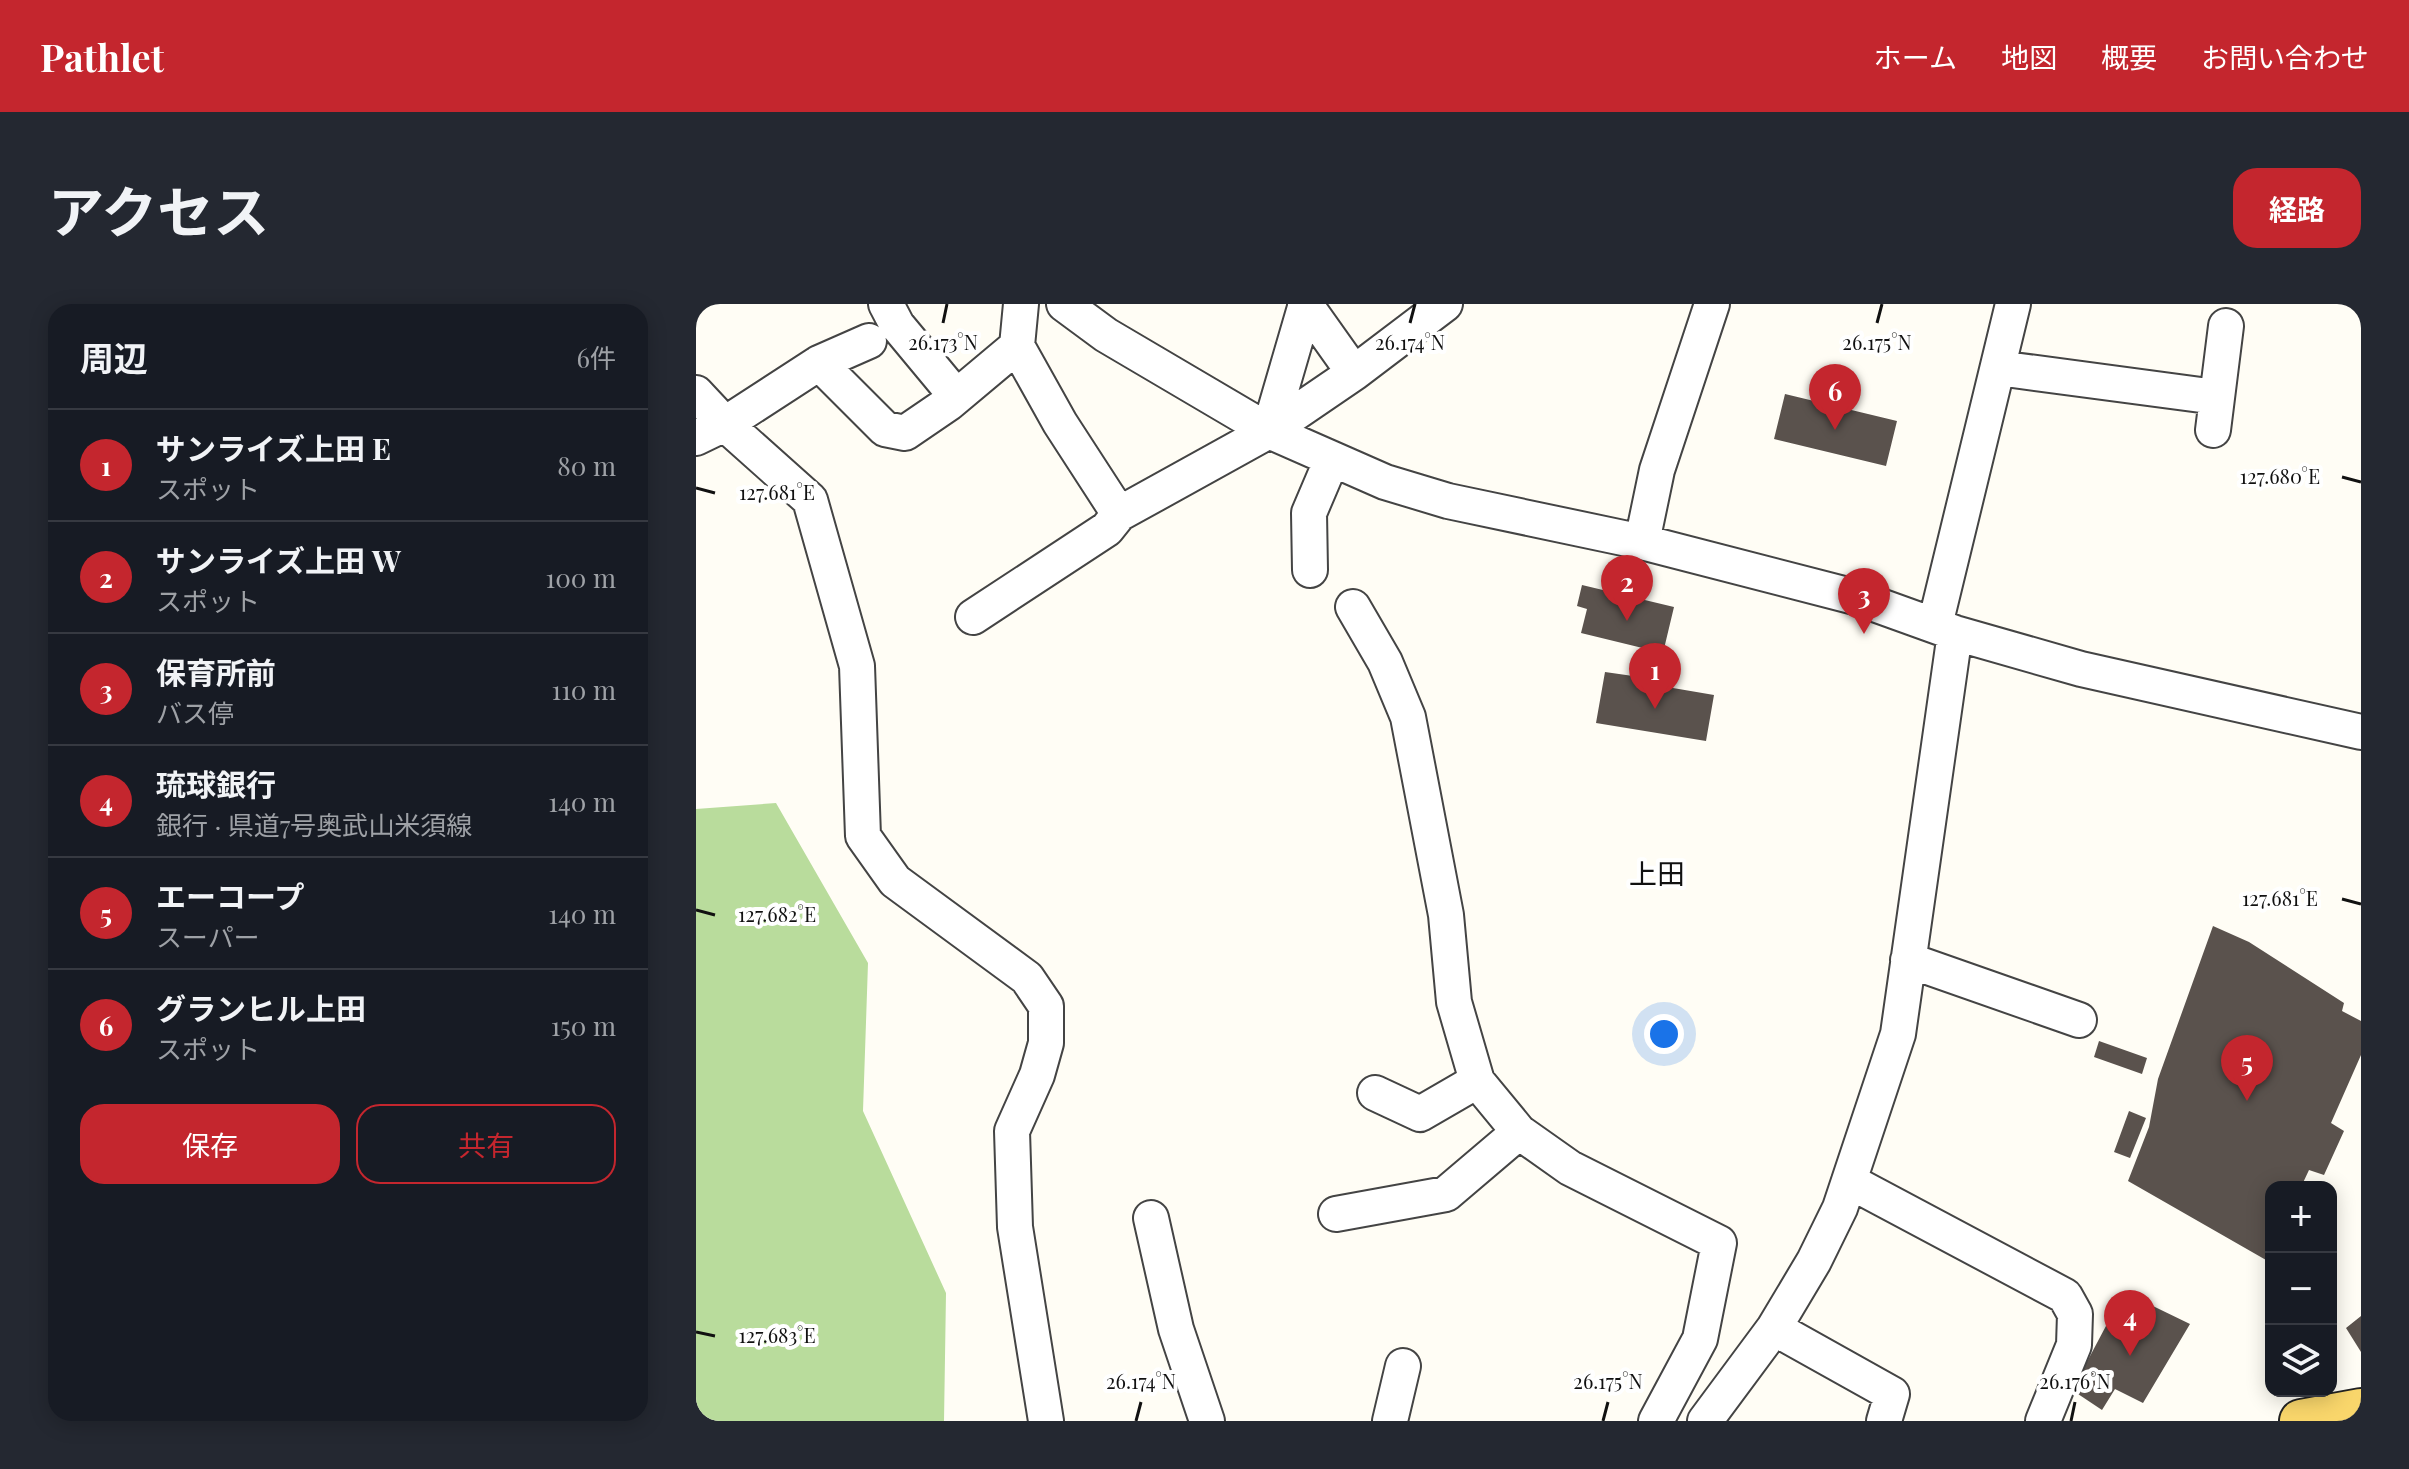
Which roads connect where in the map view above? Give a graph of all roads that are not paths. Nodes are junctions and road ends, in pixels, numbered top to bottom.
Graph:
1 (886, 304) edge
2 (1021, 304) edge
3 (1064, 304) edge
4 (1306, 304) edge
5 (1445, 304) edge
6 (1712, 304) edge
7 (2013, 304) edge
8 (2226, 326) dead end
9 (869, 341) dead end
10 (1017, 346) junction
11 (819, 363) junction
12 (1998, 368) junction
13 (1354, 373) junction
14 (696, 393) edge
15 (956, 396) junction
16 (711, 431) edge
17 (1269, 431) junction
18 (1332, 459) junction
19 (1119, 514) junction
20 (1642, 542) junction
21 (1310, 570) dead end
22 (1353, 607) dead end
23 (973, 617) dead end
24 (1945, 629) junction
25 (2361, 732) edge
26 (1908, 960) junction
27 (2079, 1020) dead end
28 (1477, 1081) junction
29 (1375, 1093) dead end
30 (1519, 1132) junction
31 (1849, 1181) junction
32 (1336, 1214) dead end
33 (1151, 1218) dead end
34 (1774, 1328) junction
35 (1403, 1366) dead end
36 (2361, 1410) edge
37 (1046, 1421) edge
38 (1207, 1421) edge
39 (1390, 1421) edge
40 (1656, 1421) edge
41 (1705, 1421) edge
42 (1884, 1421) edge
43 (2043, 1421) edge
44 (2301, 1421) edge

1 - 15 street
2 - 10 street
3 - 17 street
4 - 13 street
4 - 17 street
5 - 13 street
6 - 20 street
7 - 12 street
8 - 12 street
9 - 11 street
10 - 15 street
10 - 19 street
11 - 15 street
11 - 16 street
12 - 24 street
13 - 17 street
14 - 16 street
16 - 37 street
17 - 18 street
17 - 19 street
18 - 20 street
18 - 21 street
19 - 23 street
20 - 24 street
22 - 28 street
24 - 25 street
24 - 26 street
26 - 27 street
26 - 31 street
28 - 29 street
28 - 30 street
30 - 32 street
30 - 40 street
31 - 34 street
31 - 43 street
33 - 38 street
34 - 41 street
34 - 42 street
35 - 39 street
36 - 44 main road

